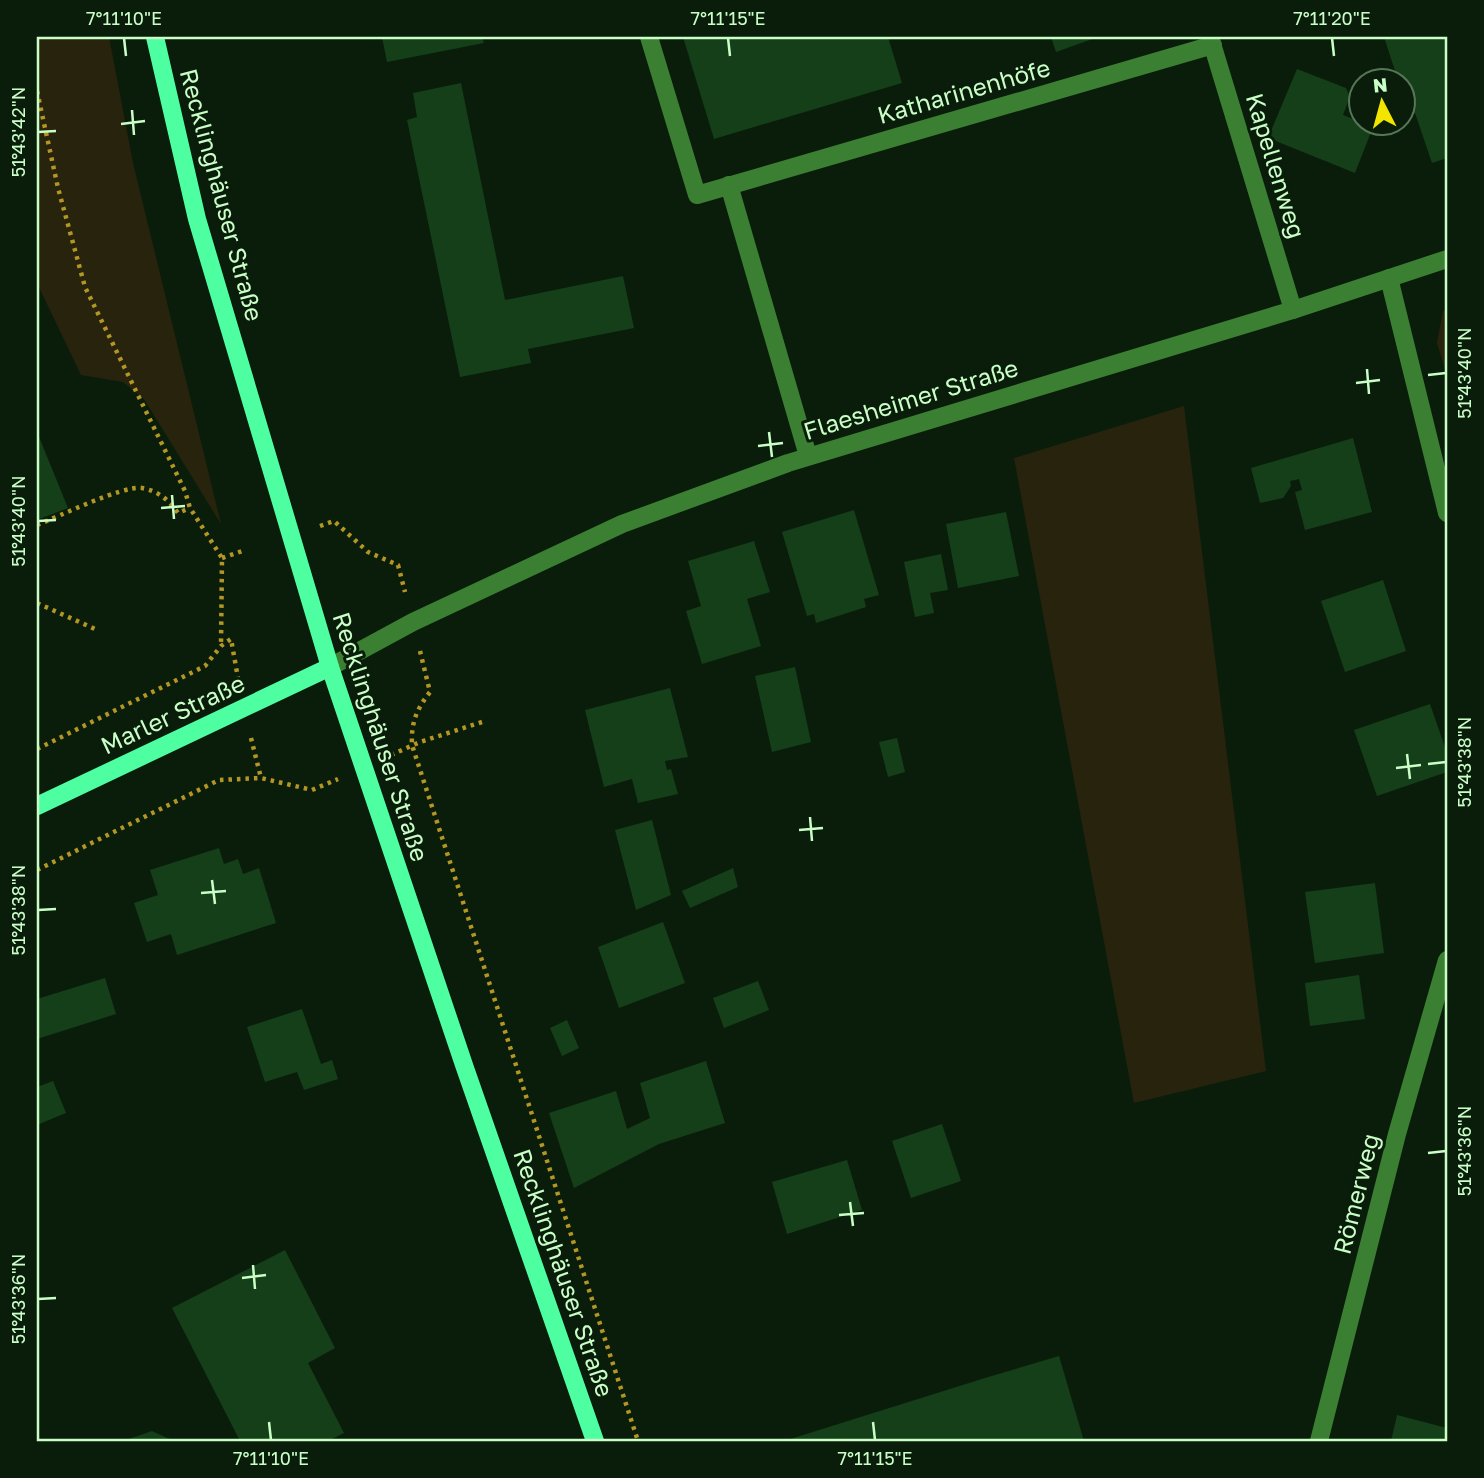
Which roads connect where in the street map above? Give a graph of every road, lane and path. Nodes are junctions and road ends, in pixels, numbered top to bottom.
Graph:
1 (155, 37) edge
2 (649, 37) edge
3 (1211, 41) edge
4 (37, 91) edge
5 (729, 185) junction
6 (1447, 259) edge
7 (1389, 278) junction
8 (1293, 310) junction
9 (808, 456) junction
10 (190, 508) junction
11 (1447, 513) edge
12 (37, 525) edge
13 (291, 536) junction
14 (245, 550) dead end
15 (222, 558) junction
16 (37, 603) edge
17 (413, 622) junction
18 (95, 629) dead end
19 (231, 639) dead end
20 (221, 646) junction
21 (330, 667) junction
22 (482, 722) dead end
23 (412, 745) junction
24 (37, 749) edge
25 (313, 790) dead end
26 (37, 806) edge
27 (37, 870) edge
28 (1447, 960) edge
29 (596, 1441) edge
30 (638, 1441) edge
31 (1319, 1441) edge

1 - 13 main road, Recklinghäuser Straße
2 - 5 street, Katharinenhöfe
3 - 5 street, Katharinenhöfe
3 - 8 street, Kapellenweg
4 - 10 path
5 - 9 street
6 - 7 street, Flaesheimer Straße
7 - 8 street, Flaesheimer Straße
7 - 11 street
8 - 9 street, Flaesheimer Straße
9 - 17 street, Flaesheimer Straße
10 - 12 path
10 - 15 path
13 - 17 path
13 - 21 main road, Recklinghäuser Straße
14 - 15 path
15 - 20 path
16 - 18 path
17 - 21 street, Flaesheimer Straße
17 - 23 path
19 - 20 path
20 - 24 path
21 - 26 main road, Marler Straße
21 - 29 main road, Recklinghäuser Straße
22 - 23 path
23 - 30 path
25 - 27 path
28 - 31 street, Römerweg

